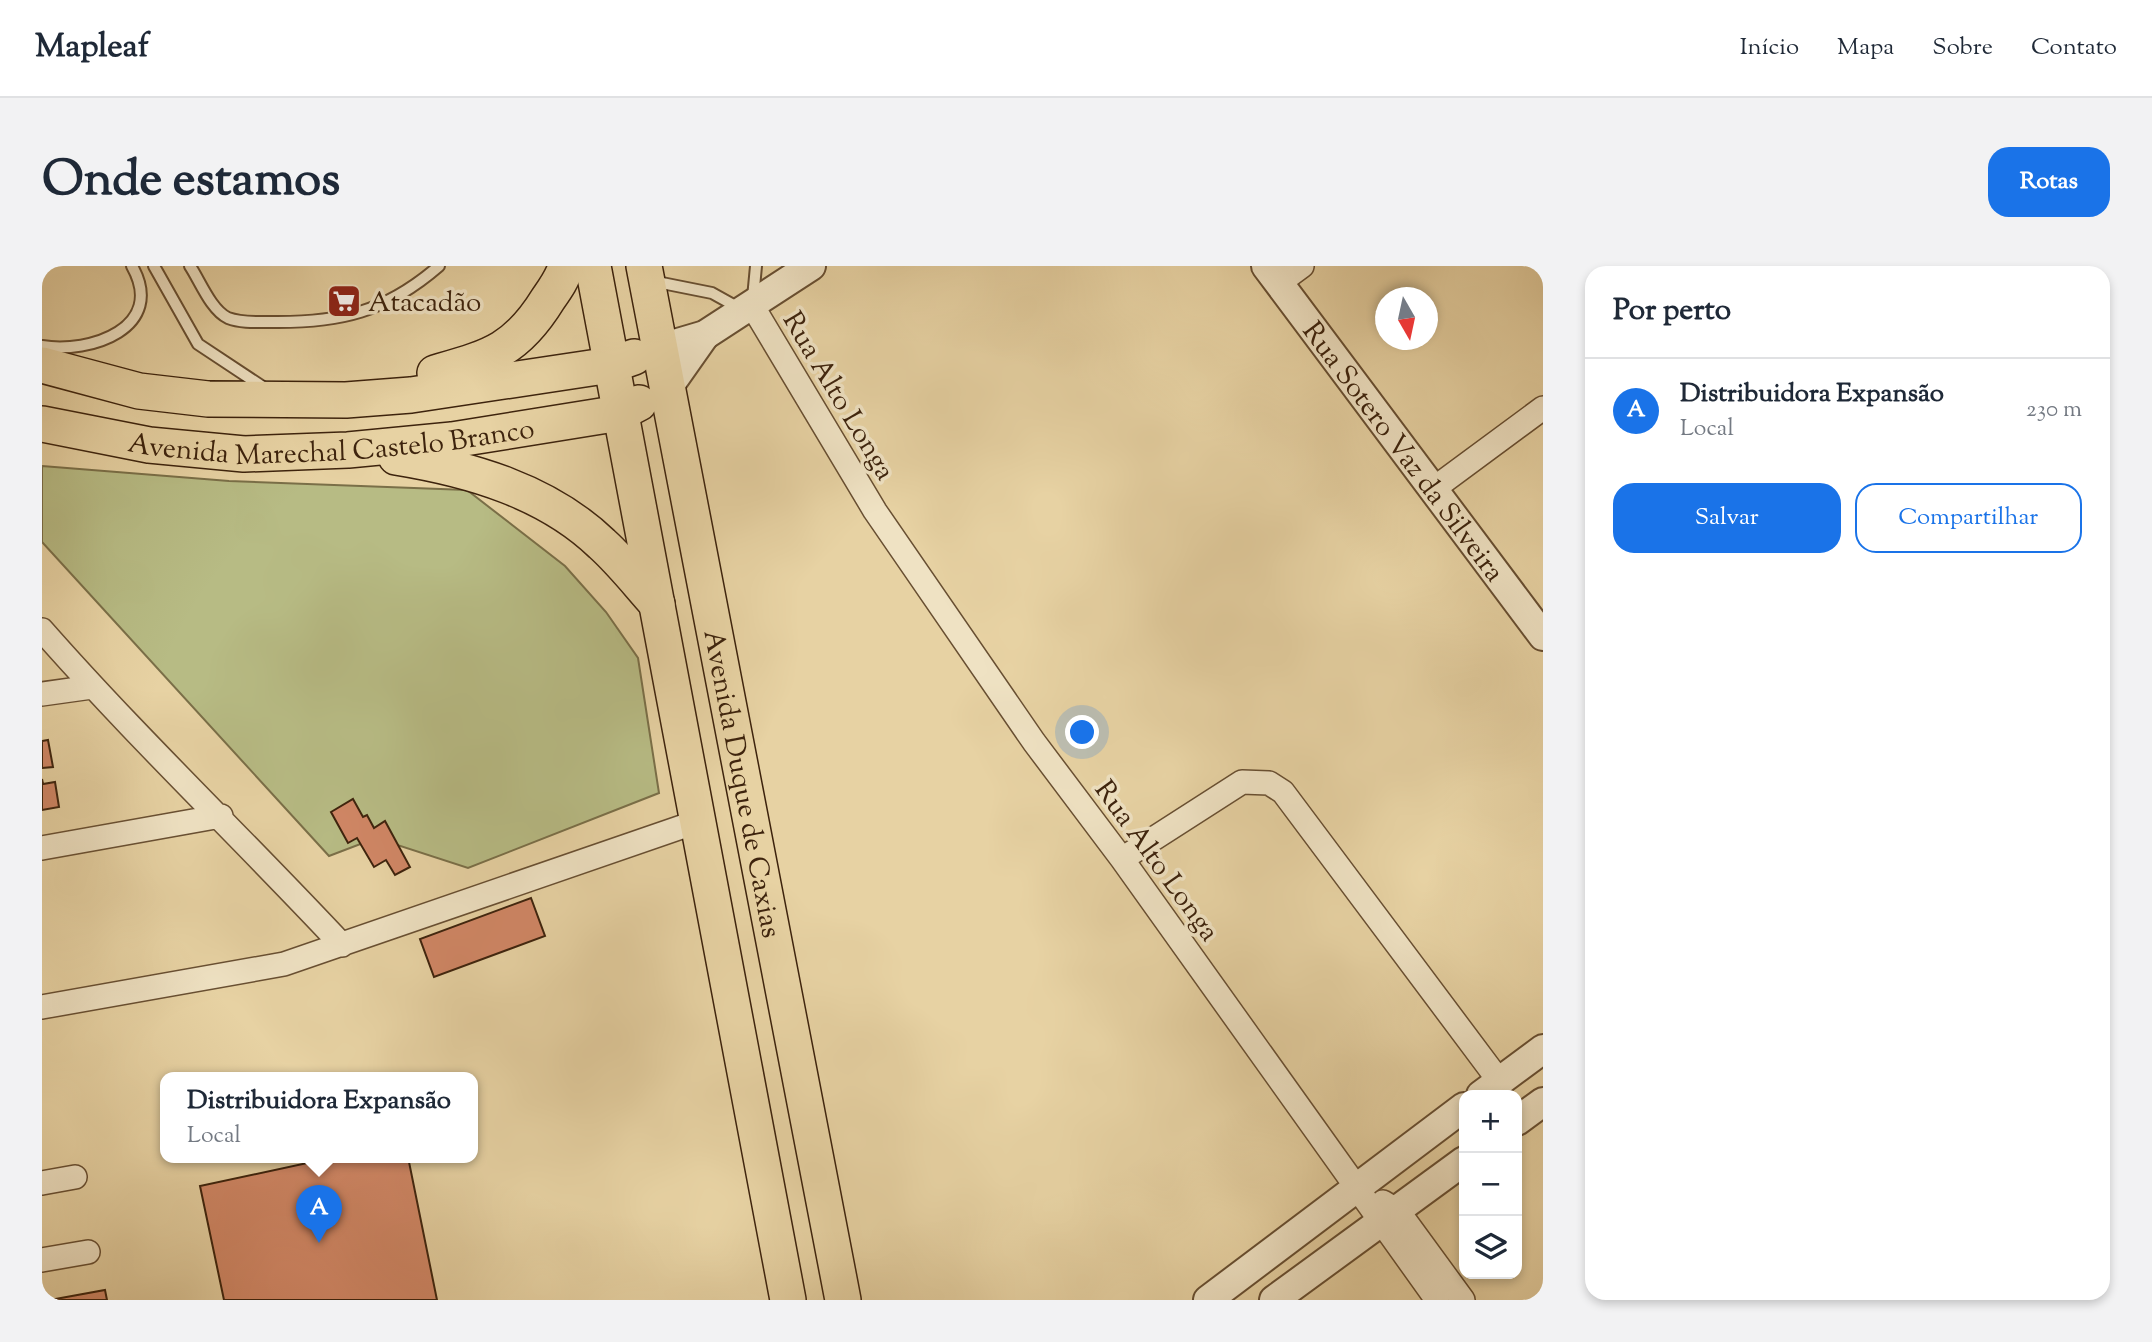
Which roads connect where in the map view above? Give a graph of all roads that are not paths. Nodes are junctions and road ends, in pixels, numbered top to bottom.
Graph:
1 (132, 266) edge
2 (154, 266) edge
3 (190, 266) edge
4 (439, 266) edge
5 (566, 266) edge
6 (593, 266) edge
7 (755, 266) edge
8 (811, 266) edge
9 (1303, 266) edge
10 (646, 273) edge
11 (1273, 274) edge
12 (748, 309) junction
13 (705, 335) junction
14 (42, 346) edge
15 (661, 348) junction
16 (42, 365) edge
17 (611, 365) junction
18 (667, 389) junction
19 (280, 398) junction
20 (346, 400) junction
21 (1543, 408) edge
22 (620, 413) junction
23 (42, 424) edge
24 (348, 450) junction
25 (1432, 490) junction
26 (657, 604) junction
27 (42, 630) edge
28 (1543, 636) edge
29 (92, 687) junction
30 (42, 694) edge
31 (221, 816) junction
32 (699, 821) junction
33 (42, 848) edge
34 (1122, 859) junction
35 (342, 945) junction
36 (42, 1007) edge
37 (1543, 1049) edge
38 (1490, 1088) edge
39 (1543, 1102) edge
40 (1459, 1111) edge
41 (1522, 1117) edge
42 (1459, 1165) edge
43 (75, 1178) dead end
44 (42, 1183) edge
45 (1356, 1186) junction
46 (1390, 1216) junction
47 (88, 1252) dead end
48 (42, 1260) edge
49 (839, 1283) edge
50 (788, 1300) edge
51 (859, 1300) edge
52 (1208, 1300) edge
53 (1274, 1300) edge
54 (1437, 1300) edge
55 (1463, 1300) edge

1 - 14 lane
2 - 19 lane
3 - 4 lane
5 - 20 main road
6 - 17 main road, Avenida Duque de Caxias
7 - 12 lane
8 - 12 street
9 - 11 street
10 - 12 lane
10 - 15 main road, Avenida Duque de Caxias
11 - 25 street, Rua Sotero Vaz da Silveira
12 - 13 street
12 - 34 street, Rua Alto Longa
13 - 15 street
13 - 18 street
15 - 17 main road, Avenida Marechal Castelo Branco
15 - 18 main road, Avenida Duque de Caxias
16 - 19 main road, Avenida Marechal Castelo Branco
17 - 20 main road, Avenida Marechal Castelo Branco
17 - 22 main road, Avenida Duque de Caxias
18 - 22 main road, Avenida Marechal Castelo Branco
18 - 49 main road, Avenida Duque de Caxias
19 - 20 main road, Avenida Marechal Castelo Branco
21 - 25 street
22 - 24 main road, Avenida Marechal Castelo Branco
22 - 26 main road, Avenida Duque de Caxias
23 - 24 main road, Avenida Marechal Castelo Branco
24 - 26 main road
25 - 28 street, Rua Sotero Vaz da Silveira
26 - 32 main road, Avenida Duque de Caxias
27 - 29 street
29 - 30 street
29 - 31 street
31 - 33 street
31 - 35 street
32 - 35 street
32 - 50 main road, Avenida Duque de Caxias
34 - 38 street
34 - 45 street, Rua Alto Longa
35 - 36 street
37 - 38 street
39 - 41 street
40 - 45 street
42 - 46 street
43 - 44 street
45 - 46 street
45 - 52 street
46 - 53 street
46 - 54 street
46 - 55 street
47 - 48 street
49 - 51 street

